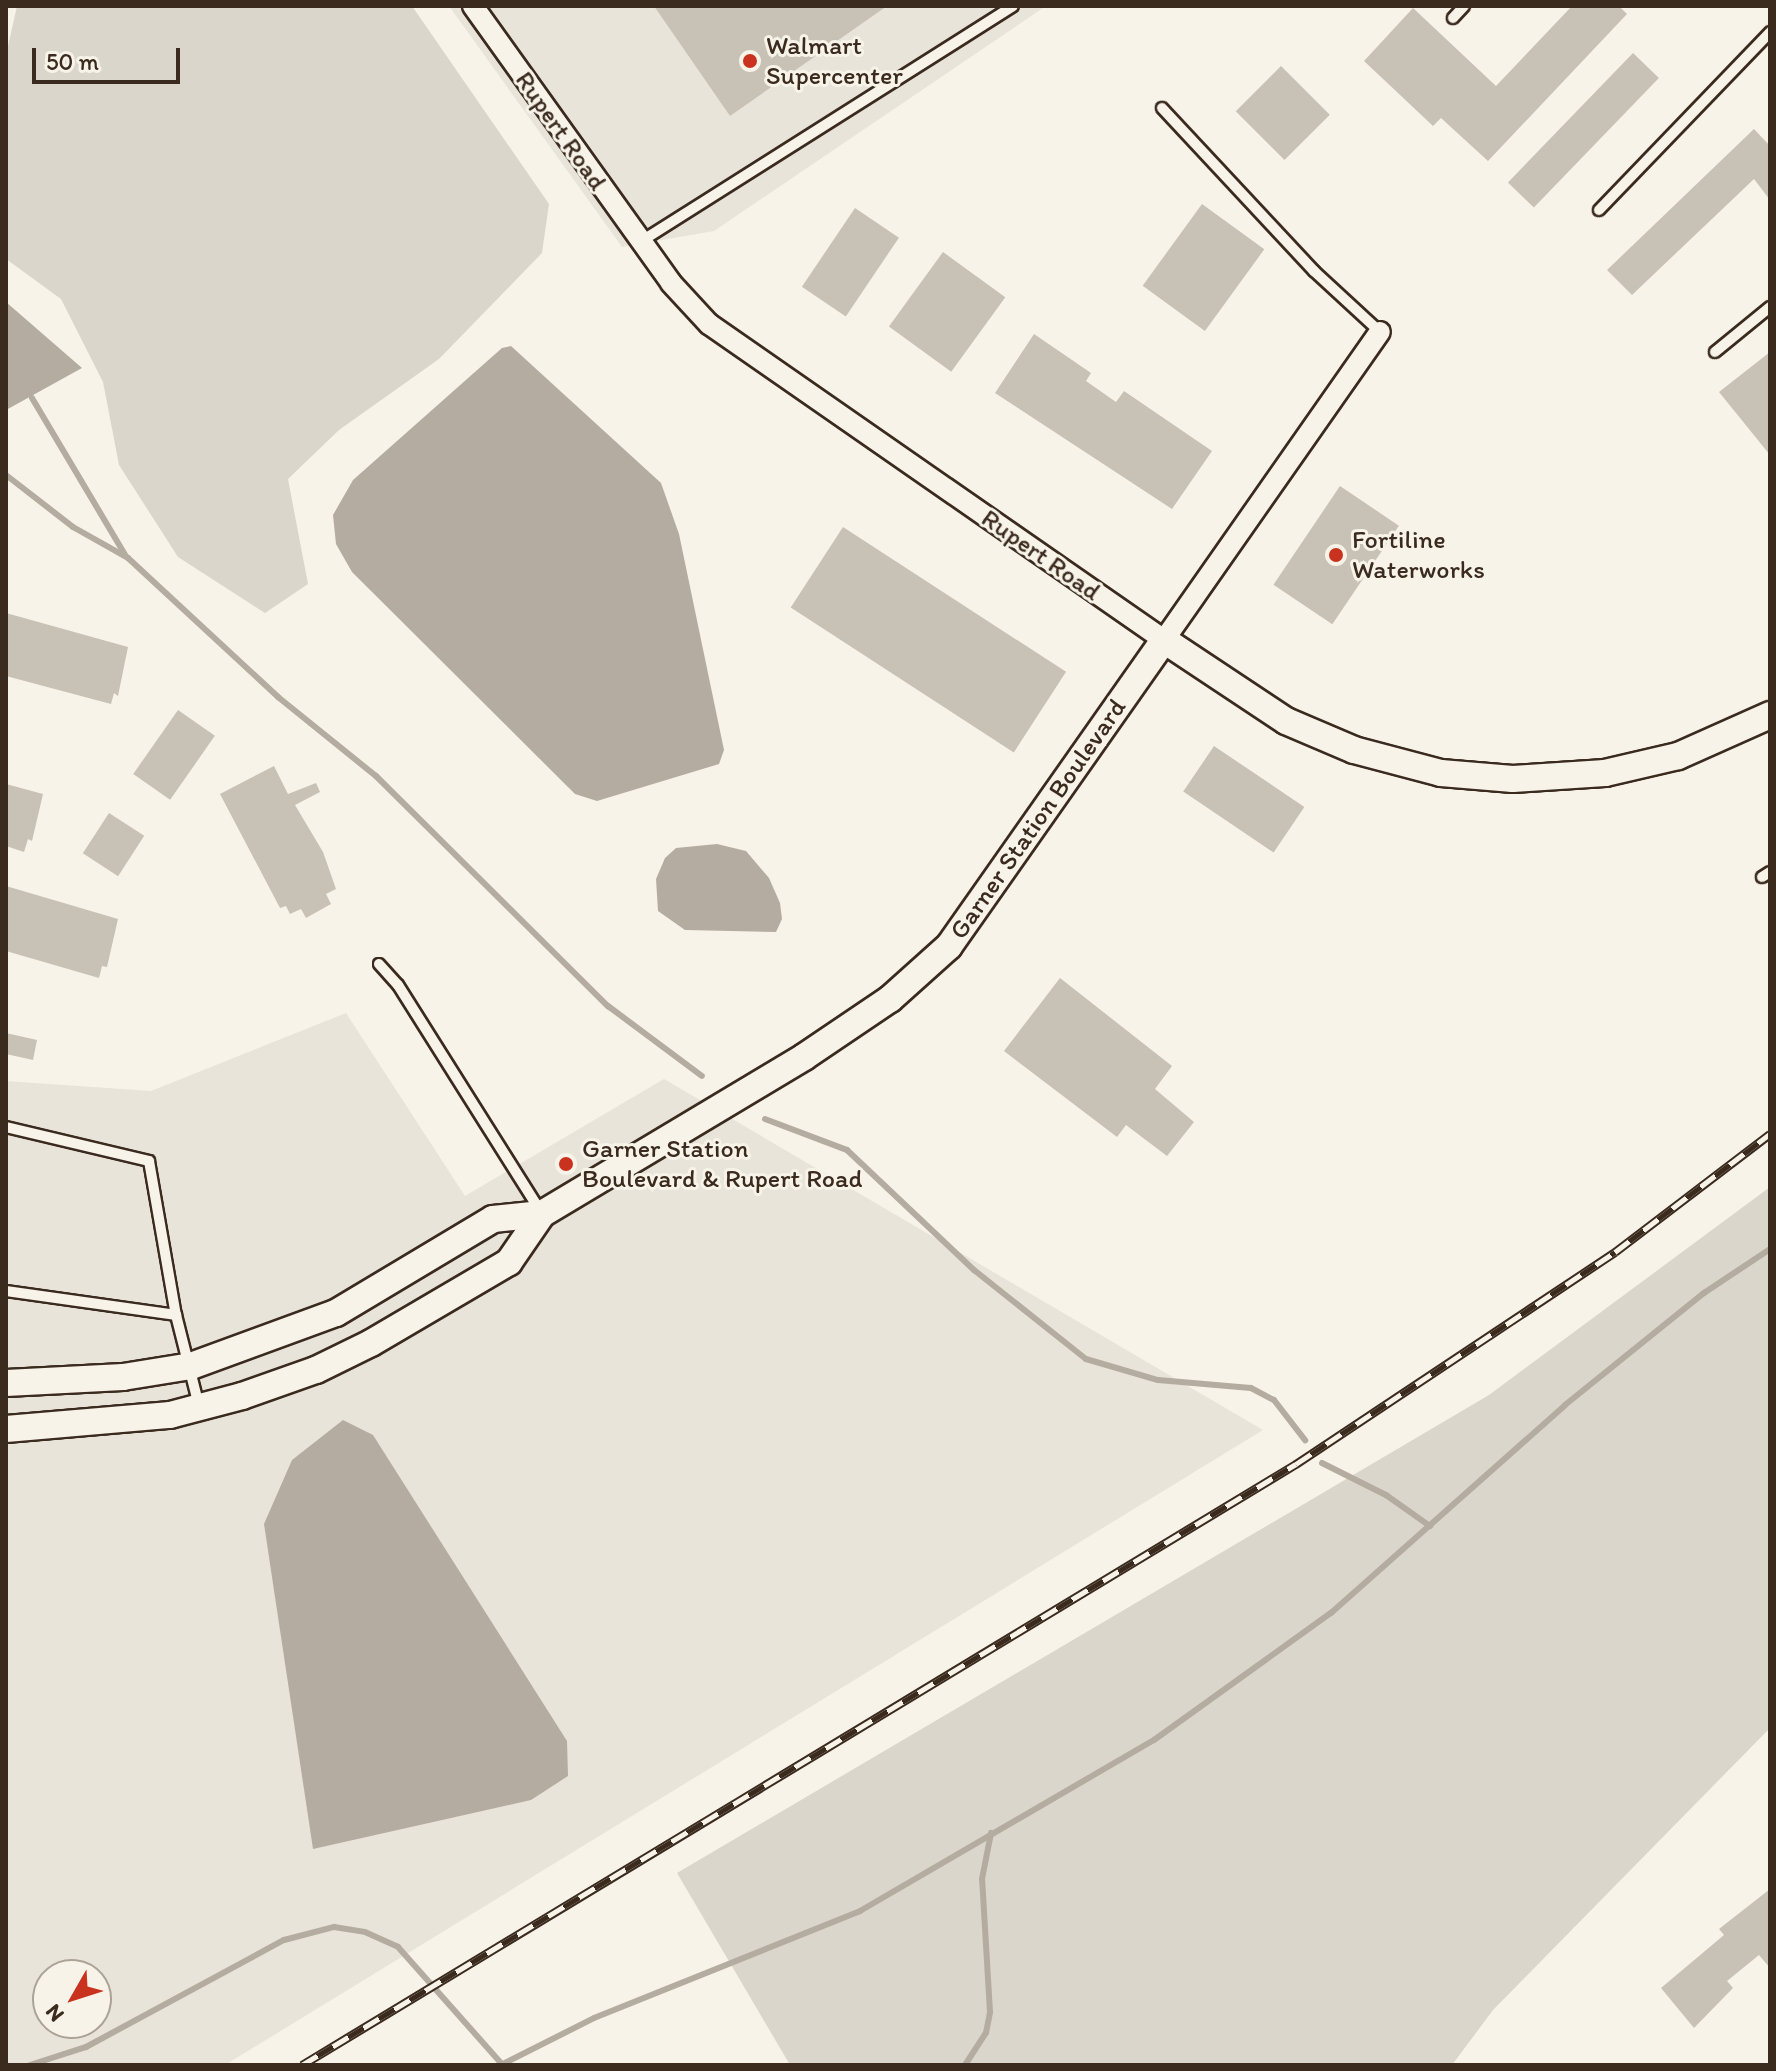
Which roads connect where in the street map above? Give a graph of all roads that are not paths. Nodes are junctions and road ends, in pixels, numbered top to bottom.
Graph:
1 (473, 6) edge
2 (1013, 6) edge
3 (1464, 6) edge
4 (1453, 18) dead end
5 (1770, 32) edge
6 (1162, 108) dead end
7 (1599, 210) dead end
8 (640, 242) junction
9 (1770, 307) edge
10 (1380, 332) joint
11 (1715, 352) dead end
12 (1164, 640) junction
13 (1770, 715) edge
14 (379, 964) dead end
15 (6, 1127) edge
16 (542, 1214) junction
17 (6, 1291) edge
18 (176, 1315) junction
19 (191, 1366) junction
20 (6, 1383) edge
21 (199, 1408) junction
22 (6, 1429) edge

1 - 8 street, Rupert Road
2 - 8 lane
3 - 4 lane
5 - 7 lane
6 - 10 lane
8 - 12 street, Rupert Road
9 - 11 lane
10 - 12 street, Garner Station Boulevard
12 - 13 street, Rupert Road
12 - 16 street, Garner Station Boulevard
14 - 16 lane
15 - 18 lane
16 - 19 street, Garner Station Boulevard
16 - 21 street, Garner Station Boulevard
17 - 18 lane
18 - 19 lane
19 - 20 street, Garner Station Boulevard
19 - 21 lane
21 - 22 street, Garner Station Boulevard

